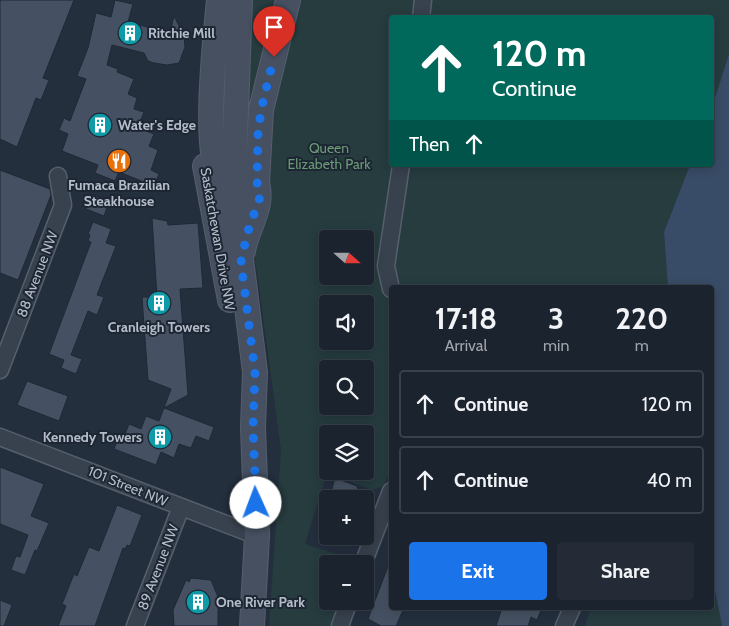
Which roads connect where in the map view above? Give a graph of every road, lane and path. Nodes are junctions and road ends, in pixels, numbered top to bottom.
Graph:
1 (288, 0) edge
2 (423, 0) edge
3 (221, 1) edge
4 (421, 15) edge
5 (210, 109) junction
6 (401, 167) edge
7 (58, 176) dead end
8 (257, 182) junction
9 (233, 194) junction
10 (241, 262) junction
11 (390, 285) edge
12 (0, 370) edge
13 (253, 427) junction
14 (0, 437) edge
15 (389, 496) edge
16 (181, 507) junction
17 (257, 536) junction
18 (366, 555) edge
19 (346, 610) edge
20 (571, 610) edge
21 (135, 626) edge
22 (252, 626) edge
23 (340, 626) edge
24 (564, 626) edge

1 - 8 main road
2 - 4 street
3 - 5 main road, Saskatchewan Drive NW
3 - 9 main road, Saskatchewan Drive NW
5 - 9 main road, Saskatchewan Drive NW
5 - 13 main road, Saskatchewan Drive NW
6 - 11 street
7 - 12 street, 88 Avenue NW
8 - 9 main road
8 - 10 main road
9 - 10 main road, Saskatchewan Drive NW
10 - 13 main road, Saskatchewan Drive NW
13 - 17 main road, Saskatchewan Drive NW
14 - 16 street, 101 Street NW
15 - 18 street
16 - 17 street, 101 Street NW
16 - 21 street, 89 Avenue NW
17 - 22 main road, Saskatchewan Drive NW
19 - 23 street
20 - 24 street

